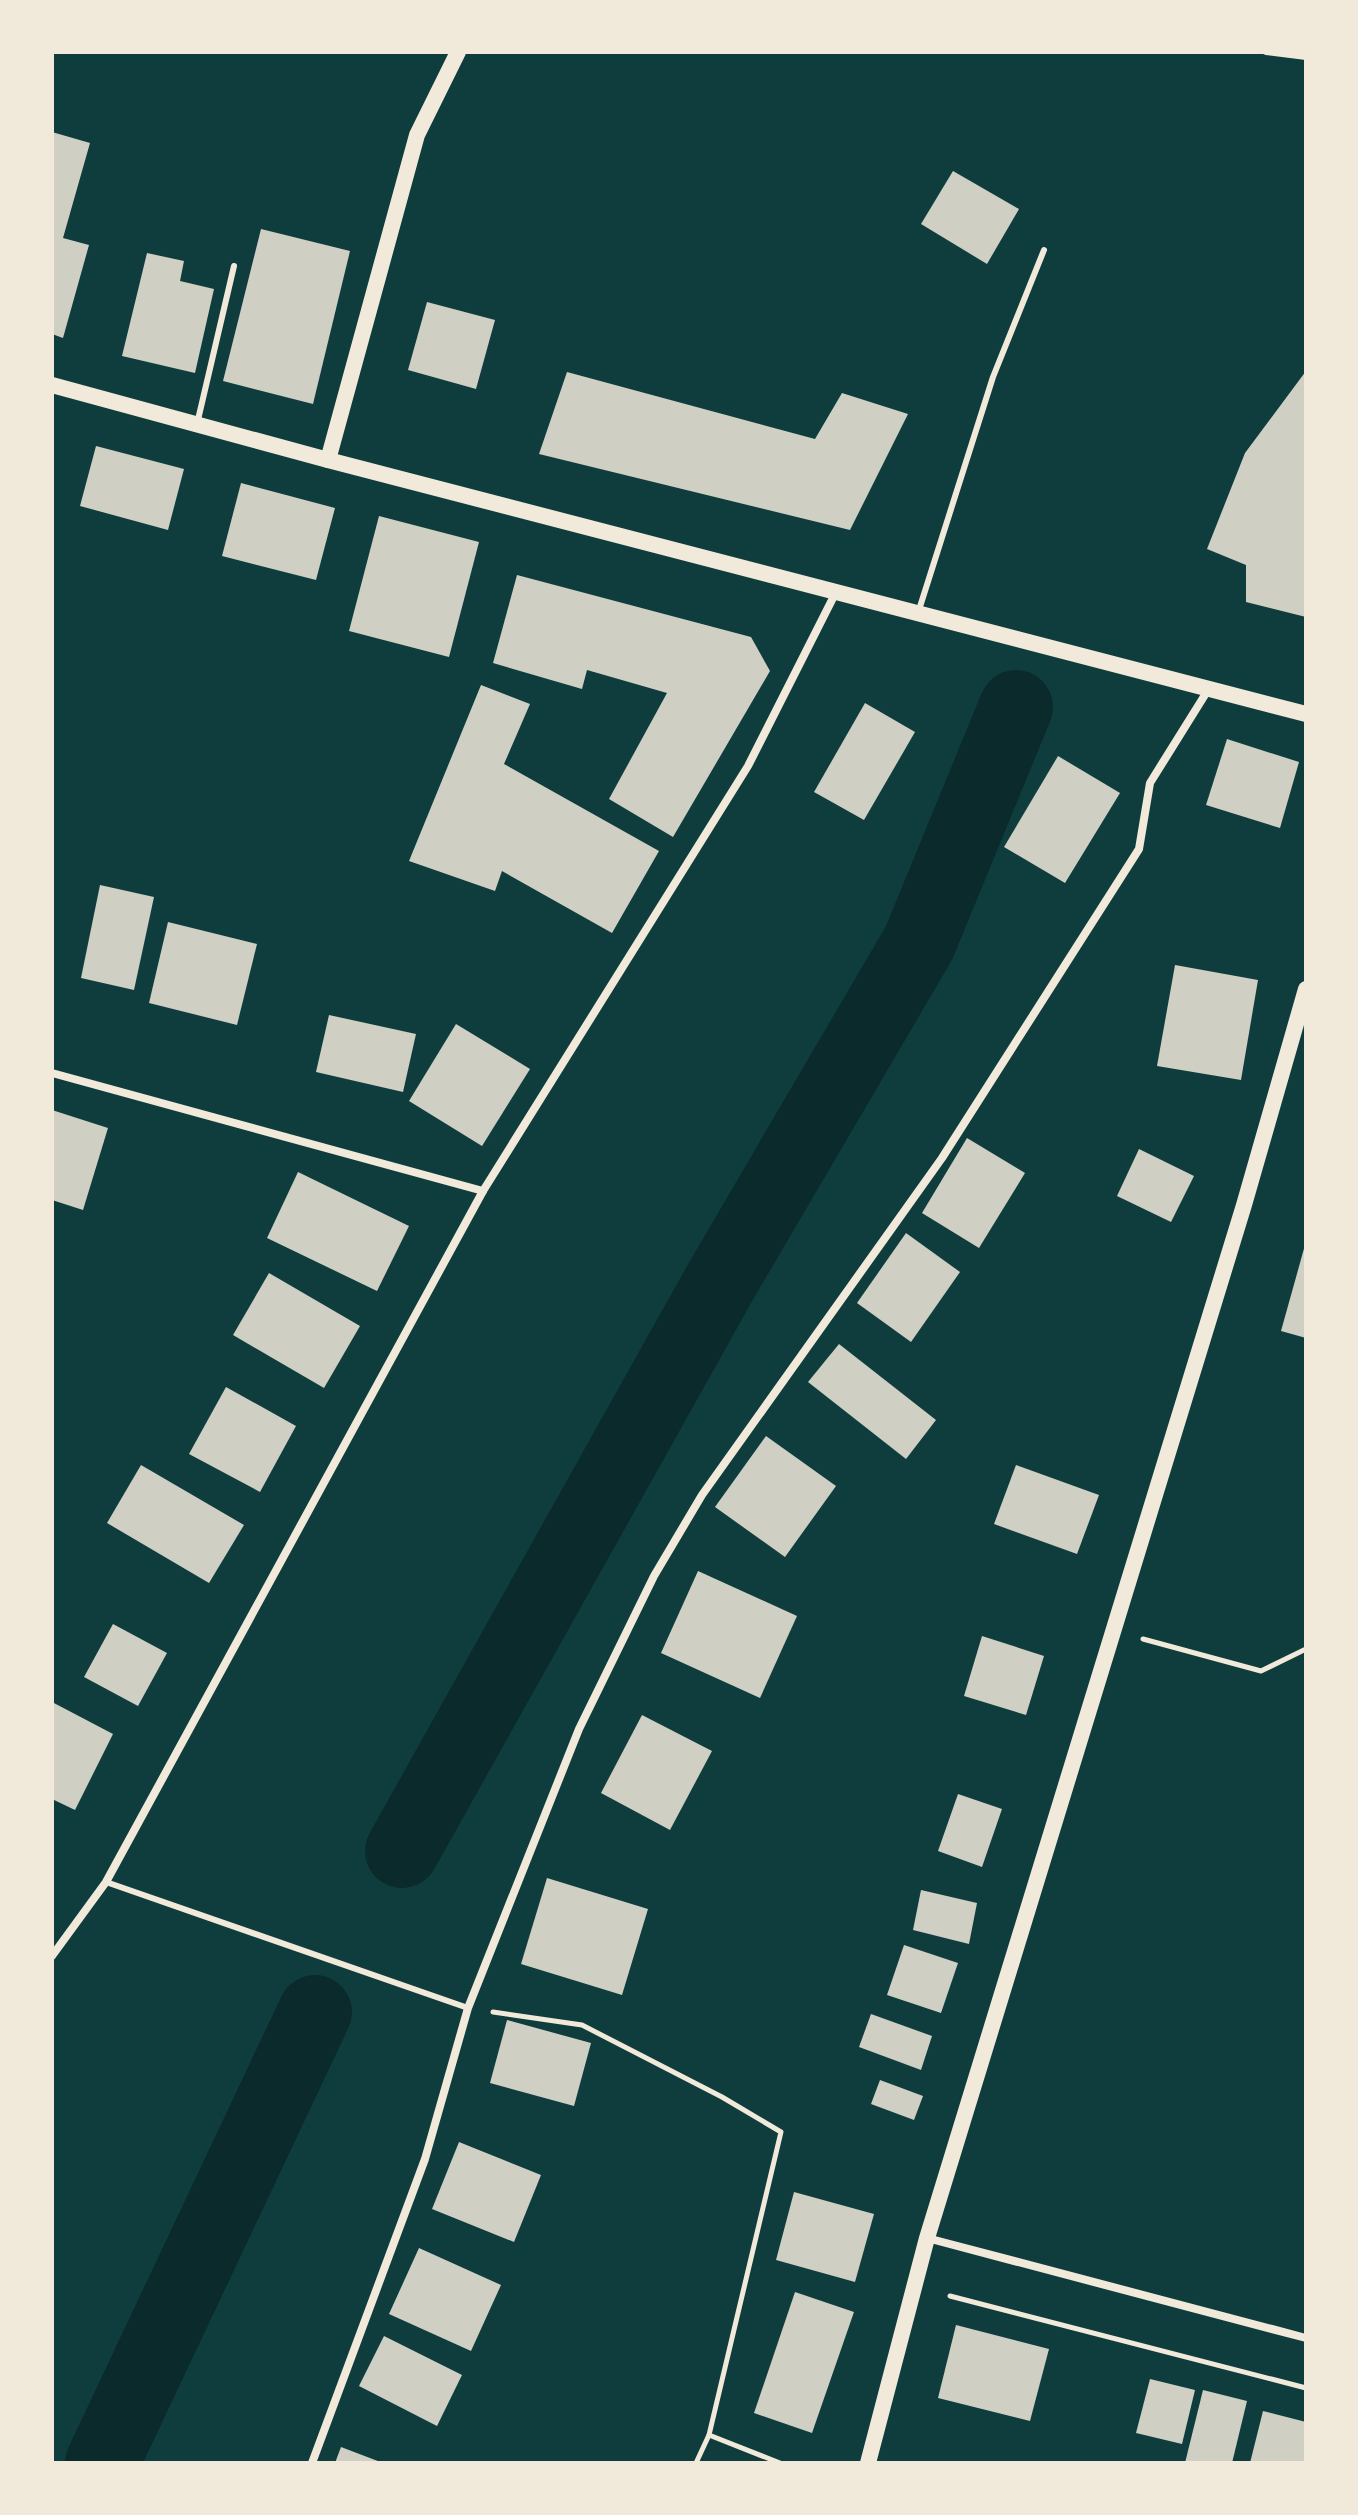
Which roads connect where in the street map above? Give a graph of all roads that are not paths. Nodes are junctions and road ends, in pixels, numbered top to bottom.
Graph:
1 (458, 52) edge
2 (1266, 52) edge
3 (1306, 57) edge
4 (1044, 250) dead end
5 (234, 266) dead end
6 (52, 385) edge
7 (197, 424) junction
8 (328, 460) junction
9 (836, 591) junction
10 (918, 613) junction
11 (1208, 690) junction
12 (1306, 714) edge
13 (1306, 989) edge
14 (52, 1073) edge
15 (483, 1191) junction
16 (106, 1882) junction
17 (52, 1956) edge
18 (468, 2008) junction
19 (927, 2238) junction
20 (1306, 2338) edge
21 (312, 2463) edge
22 (868, 2463) edge

1 - 8 main road
2 - 3 lane
4 - 10 lane
5 - 7 lane
6 - 7 main road
7 - 8 main road
8 - 9 main road
9 - 10 main road
9 - 15 street
10 - 11 main road
11 - 12 main road
11 - 18 street
13 - 19 main road
14 - 15 street
15 - 16 street
16 - 17 street
16 - 18 lane
18 - 21 street
19 - 20 street
19 - 22 main road

